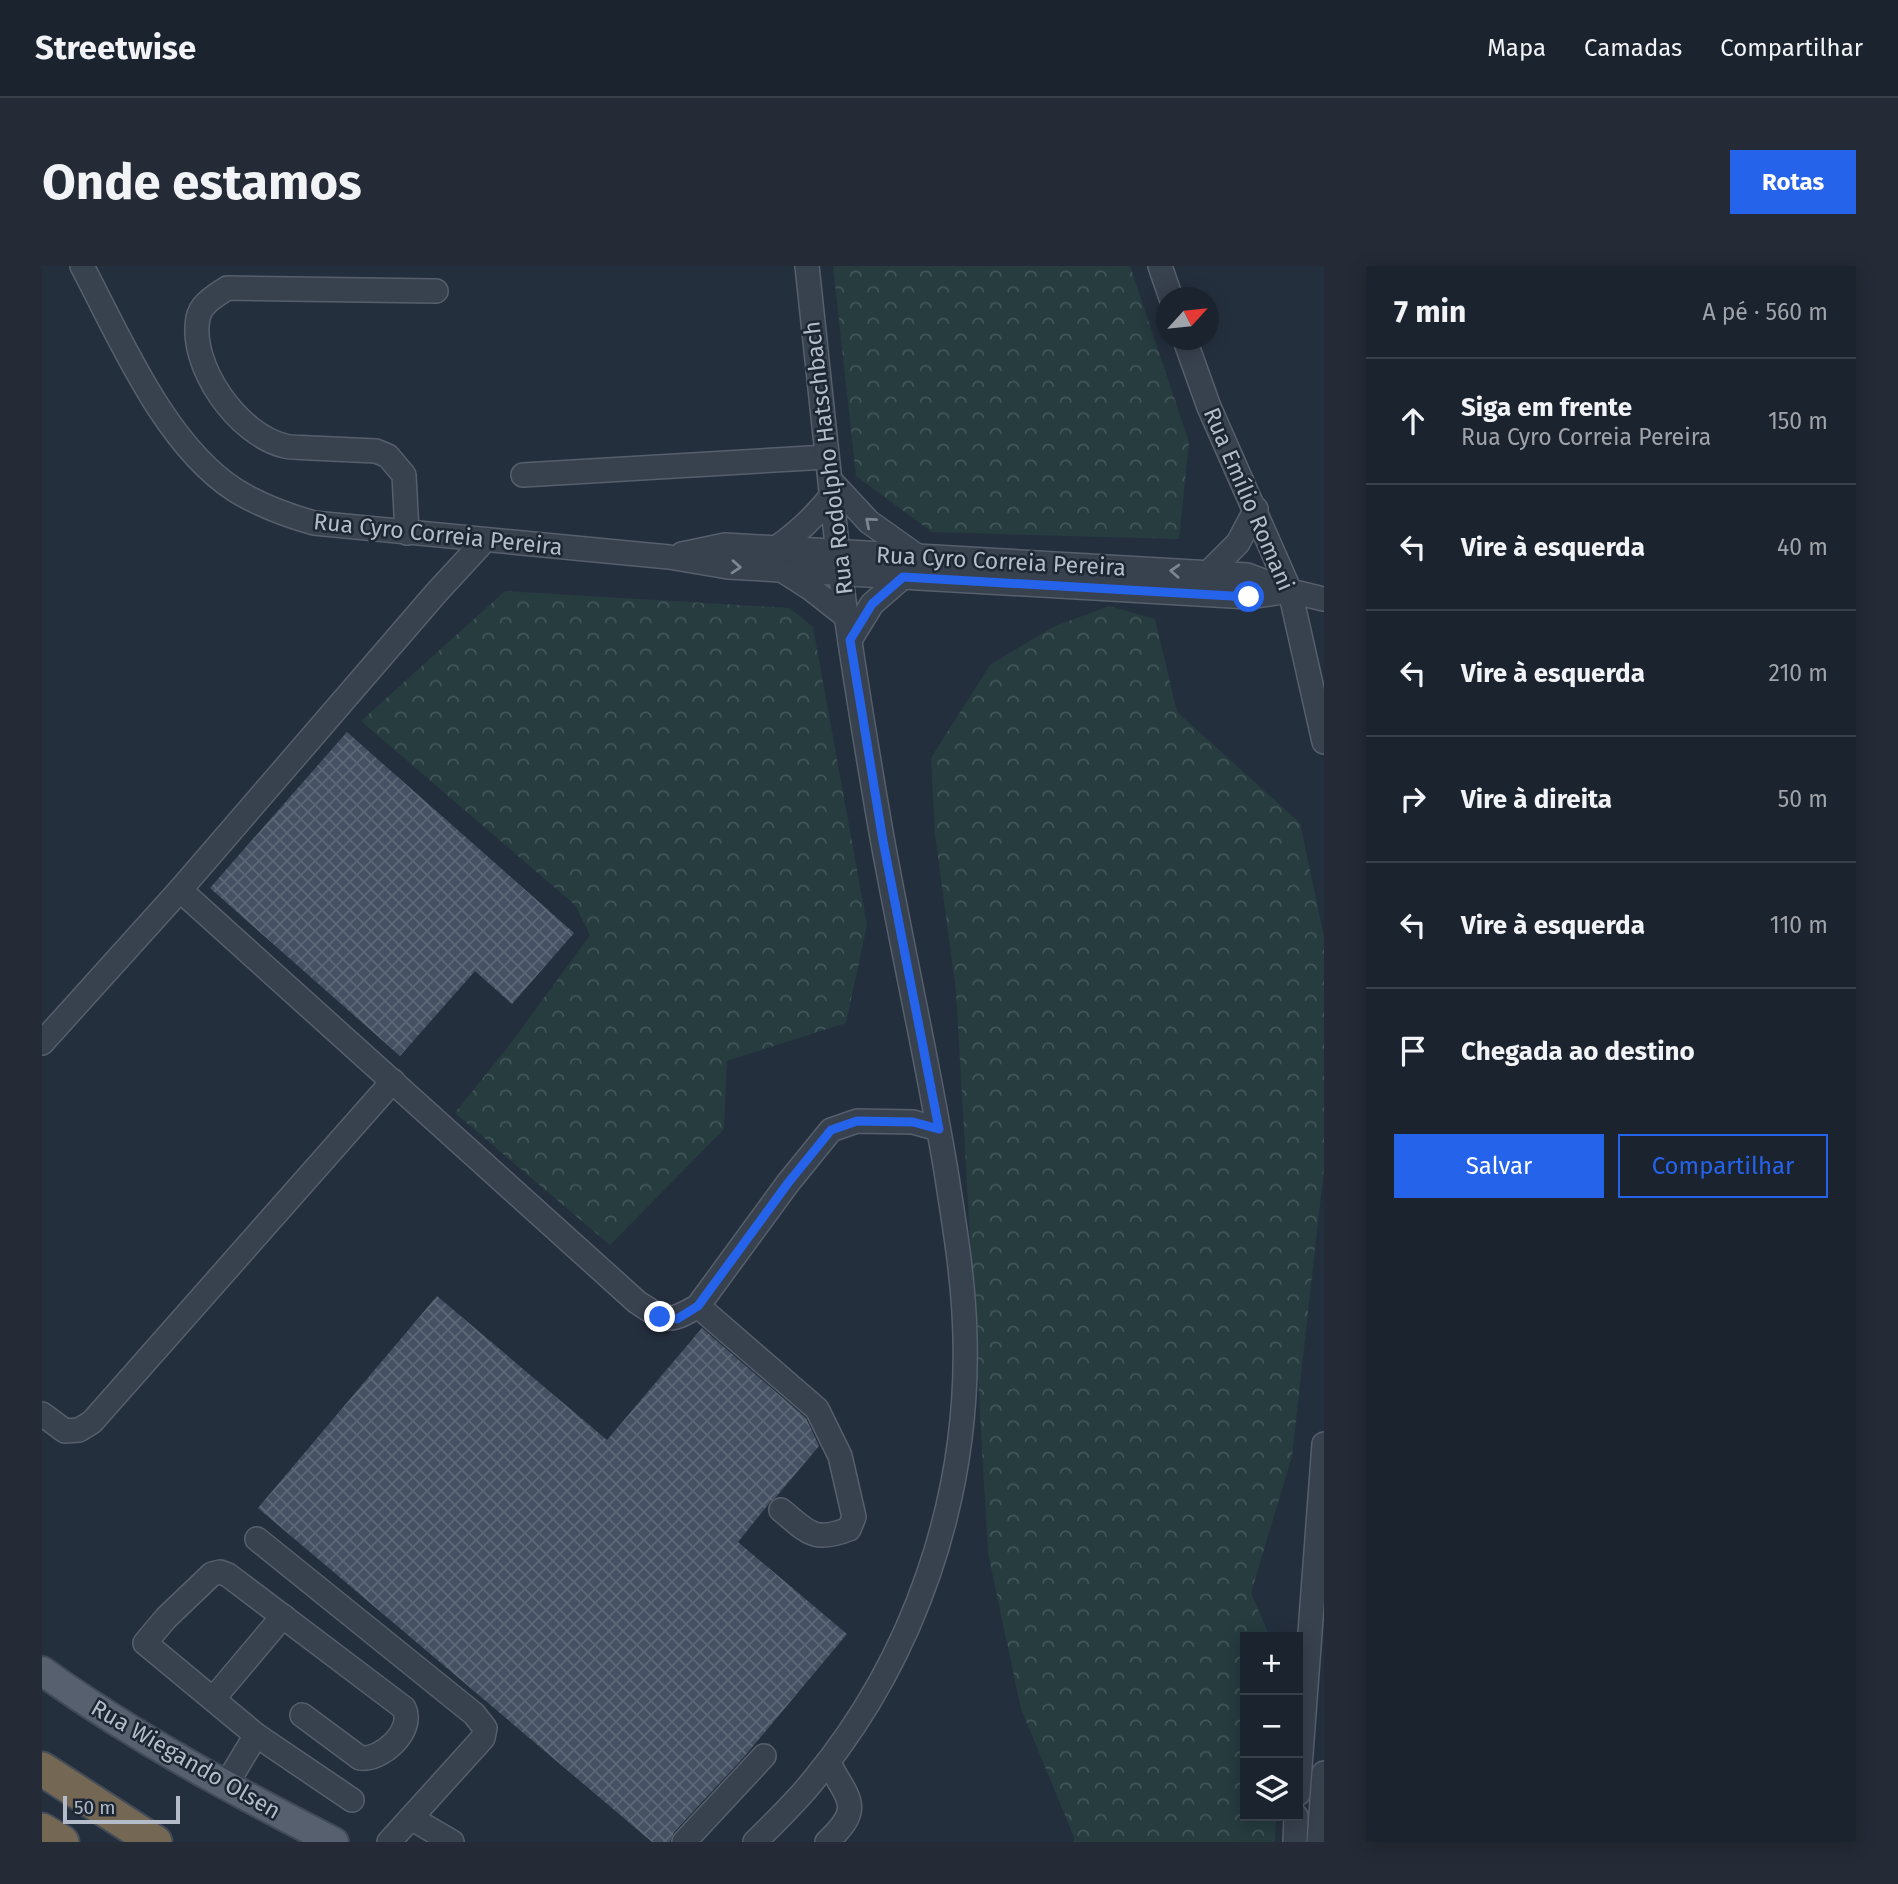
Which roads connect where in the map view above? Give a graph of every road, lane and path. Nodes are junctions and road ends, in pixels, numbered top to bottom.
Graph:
1 (82, 266) edge
2 (807, 266) edge
3 (1160, 266) edge
4 (1167, 287) edge
5 (436, 291) dead end
6 (1189, 350) edge
7 (523, 475) dead end
8 (830, 477) junction
9 (1256, 509) junction
10 (407, 533) junction
11 (485, 540) junction
12 (917, 556) junction
13 (779, 559) junction
14 (839, 563) junction
15 (1208, 573) junction
16 (903, 577) junction
17 (1290, 591) junction
18 (1324, 599) edge
19 (849, 629) junction
20 (1324, 743) edge
21 (180, 890) junction
22 (42, 1043) edge
23 (393, 1081) junction
24 (939, 1129) junction
25 (698, 1306) junction
26 (42, 1414) edge
27 (1324, 1444) edge
28 (781, 1510) dead end
29 (257, 1539) dead end
30 (283, 1616) junction
31 (42, 1671) edge
32 (214, 1698) junction
33 (302, 1715) dead end
34 (257, 1735) junction
35 (764, 1756) dead end
36 (1301, 1758) edge
37 (828, 1762) junction
38 (42, 1769) edge
39 (1324, 1773) edge
40 (226, 1785) junction
41 (352, 1800) dead end
42 (411, 1818) junction
43 (1296, 1821) edge
44 (42, 1830) edge
45 (62, 1842) edge
46 (155, 1842) edge
47 (334, 1842) edge
48 (389, 1842) edge
49 (452, 1842) edge
50 (684, 1842) edge
51 (755, 1842) edge
52 (827, 1842) edge
53 (1295, 1842) edge
54 (1319, 1842) edge

1 - 10 street, Rua Cyro Correia Pereira
2 - 8 street, Rua Rodolpho Hatschbach
3 - 4 street
5 - 10 street
6 - 9 street, Rua Emílio Romani
7 - 8 street
12 -> 8 street
8 - 13 street
8 - 14 street, Rua Rodolpho Hatschbach
9 - 15 street
9 - 17 street, Rua Emílio Romani
10 - 11 street, Rua Cyro Correia Pereira
11 - 13 street, Rua Cyro Correia Pereira
11 - 21 street
12 - 14 street, Rua Cyro Correia Pereira
15 -> 12 street, Rua Cyro Correia Pereira
13 - 14 street, Rua Cyro Correia Pereira
13 - 19 street
14 - 16 street, Rua Cyro Correia Pereira
14 - 19 street, Rua Rodolpho Hatschbach
15 - 17 street, Rua Cyro Correia Pereira
16 - 17 street, Rua Cyro Correia Pereira
16 - 19 street
17 - 18 street, Rua Cyro Correia Pereira
17 - 20 street, Rua Emílio Romani
19 - 24 street, Rua Rodolpho Hatschbach
21 - 22 street
21 - 23 street
23 - 25 street
23 - 26 street
24 - 25 street
24 - 37 street, Rua Rodolpho Hatschbach
25 - 28 street
27 - 36 street
29 - 42 street
30 - 32 street
30 - 32 street
30 - 33 street
31 - 40 main road, Rua Wiegando Olsen
32 - 34 street
34 - 40 street
34 - 41 street
35 - 50 street
37 - 51 street, Rua Rodolpho Hatschbach
37 - 52 street
38 - 46 highway
39 - 54 street
40 - 47 main road, Rua Wiegando Olsen
42 - 48 street
42 - 49 street
43 - 53 street
44 - 45 highway

